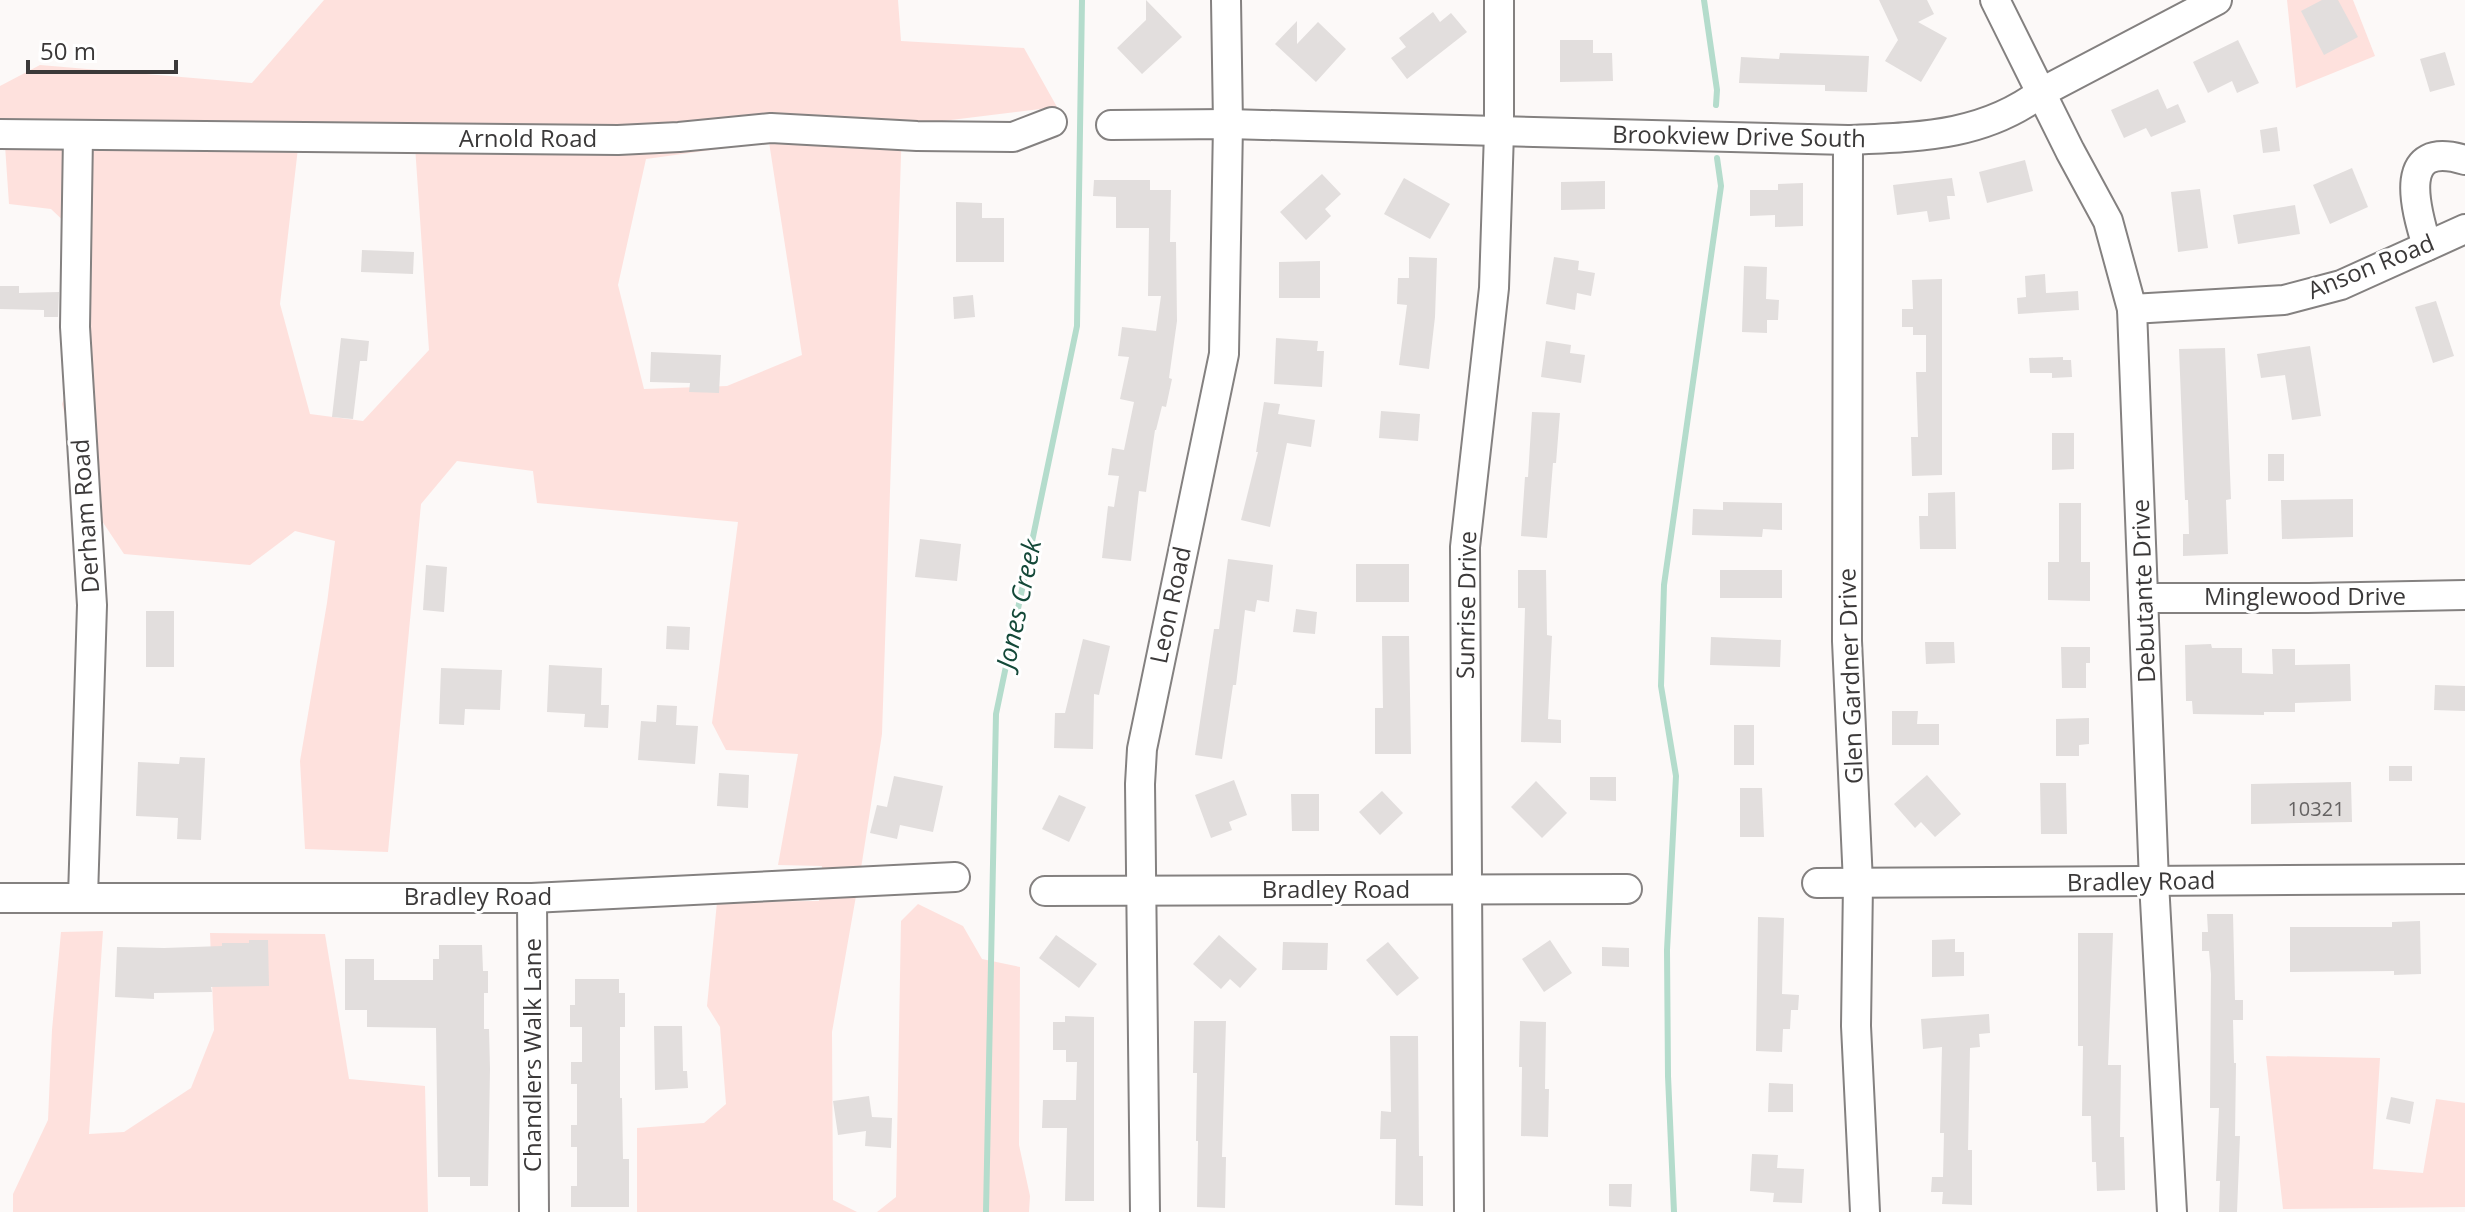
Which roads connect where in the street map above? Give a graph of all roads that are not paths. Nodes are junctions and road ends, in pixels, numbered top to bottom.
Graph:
1 (1226, 0) edge
2 (1499, 0) edge
3 (1995, 0) edge
4 (2217, 0) edge
5 (2042, 92) junction
6 (1052, 122) dead end
7 (1228, 124) junction
8 (1111, 125) dead end
9 (1499, 132) junction
10 (0, 134) edge
11 (78, 136) junction
12 (1848, 140) junction
13 (2465, 160) edge
14 (2465, 229) edge
15 (2427, 246) junction
16 (2132, 309) junction
17 (2465, 595) edge
18 (2144, 598) junction
19 (955, 877) dead end
20 (2465, 879) edge
21 (2154, 882) junction
22 (1817, 883) dead end
23 (1858, 883) junction
24 (1467, 889) junction
25 (1627, 889) dead end
26 (1045, 891) dead end
27 (1141, 892) junction
28 (83, 897) junction
29 (0, 898) edge
30 (532, 898) junction
31 (534, 1212) edge
32 (1145, 1212) edge
33 (1469, 1212) edge
34 (1865, 1212) edge
35 (2172, 1212) edge

1 - 7 street, Leon Road
2 - 9 street, Sunrise Drive
3 - 5 street, Debutante Drive
4 - 5 street, Brookview Drive South
5 - 12 street, Brookview Drive South
5 - 16 street, Debutante Drive
6 - 11 street, Arnold Road
7 - 8 street
7 - 9 street, Brookview Drive South
7 - 27 street, Leon Road
9 - 12 street, Brookview Drive South
9 - 24 street, Sunrise Drive
10 - 11 street, Arnold Road
11 - 28 street, Derham Road
12 - 23 street, Glen Gardner Drive
13 - 15 street
14 - 15 street, Anson Road
15 - 16 street, Anson Road
16 - 18 street, Debutante Drive
17 - 18 street, Minglewood Drive
18 - 21 street, Debutante Drive
19 - 30 street, Bradley Road
20 - 21 street, Bradley Road
21 - 23 street, Bradley Road
21 - 35 street, Debutante Drive
22 - 23 street, Bradley Road
23 - 34 street, Glen Gardner Drive
24 - 25 street, Bradley Road
24 - 27 street, Bradley Road
24 - 33 street, Sunrise Drive
26 - 27 street, Bradley Road
27 - 32 street, Leon Road
28 - 29 street, Bradley Road
28 - 30 street, Bradley Road
30 - 31 street, Chandlers Walk Lane

